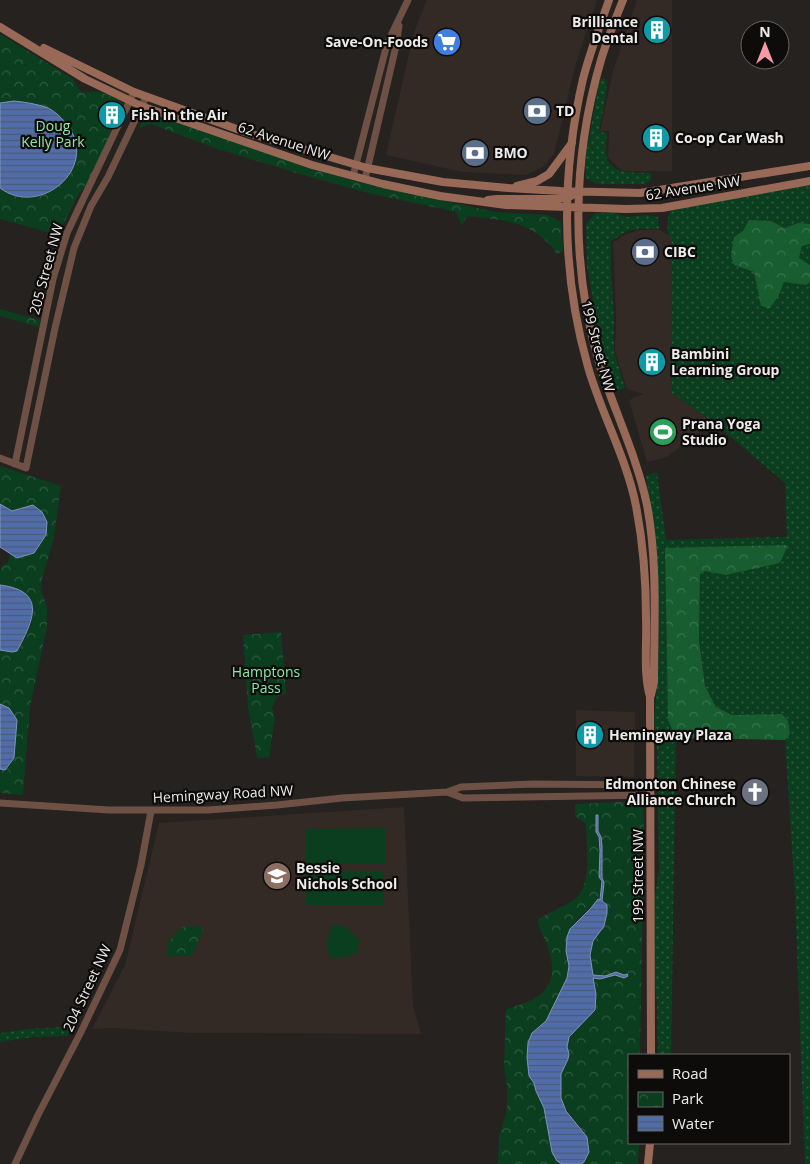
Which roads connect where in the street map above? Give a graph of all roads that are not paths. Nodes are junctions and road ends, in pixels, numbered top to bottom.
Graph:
1 (408, 0) edge
2 (609, 0) edge
3 (623, 0) edge
4 (400, 19) junction
5 (0, 27) edge
6 (13, 34) junction
7 (134, 92) junction
8 (146, 97) junction
9 (130, 102) junction
10 (141, 106) junction
11 (572, 143) junction
12 (356, 164) junction
13 (810, 166) edge
14 (367, 168) junction
15 (353, 176) junction
16 (365, 179) junction
17 (810, 181) edge
18 (508, 188) junction
19 (579, 192) junction
20 (567, 194) junction
21 (478, 202) junction
22 (567, 208) junction
23 (579, 208) junction
24 (0, 458) edge
25 (15, 464) junction
26 (650, 697) junction
27 (651, 785) junction
28 (447, 792) junction
29 (651, 795) junction
30 (0, 803) edge
31 (151, 811) junction
32 (651, 1054) edge
33 (650, 1144) edge
34 (15, 1164) edge
35 (648, 1164) edge

1 - 4 street
2 - 11 main road, 199 Street NW
3 - 19 main road, 199 Street NW
4 - 12 street
4 - 14 street
5 - 6 main road, 62 Avenue NW
6 - 7 main road, 62 Avenue NW
6 - 9 main road, 62 Avenue NW
7 - 8 main road, 62 Avenue NW
7 - 9 street, 205 Street NW
8 - 10 street, 205 Street NW
8 - 12 main road, 62 Avenue NW
9 - 10 main road, 62 Avenue NW
9 - 25 street, 205 Street NW
10 - 15 main road, 62 Avenue NW
10 - 25 street, 205 Street NW
11 - 18 main road
11 - 20 main road, 199 Street NW
12 - 14 main road, 62 Avenue NW
12 - 15 street
13 - 19 main road, 62 Avenue NW
14 - 16 street
14 - 18 main road, 62 Avenue NW
15 - 16 main road, 62 Avenue NW
16 - 21 main road, 62 Avenue NW
17 - 23 main road, 62 Avenue NW
18 - 20 main road, 62 Avenue NW
19 - 20 main road
19 - 23 main road, 199 Street NW
20 - 21 main road
20 - 22 main road, 199 Street NW
21 - 22 main road, 62 Avenue NW
22 - 23 main road, 62 Avenue NW
22 - 26 main road, 199 Street NW
23 - 26 main road, 199 Street NW
24 - 25 street
26 - 27 main road, 199 Street NW
27 - 28 street, Hemingway Road NW
27 - 29 main road, 199 Street NW
28 - 29 street, Hemingway Road NW
28 - 31 street, Hemingway Road NW
29 - 32 main road, 199 Street NW
30 - 31 street, Hemingway Road NW
31 - 34 street, 204 Street NW
33 - 35 main road

